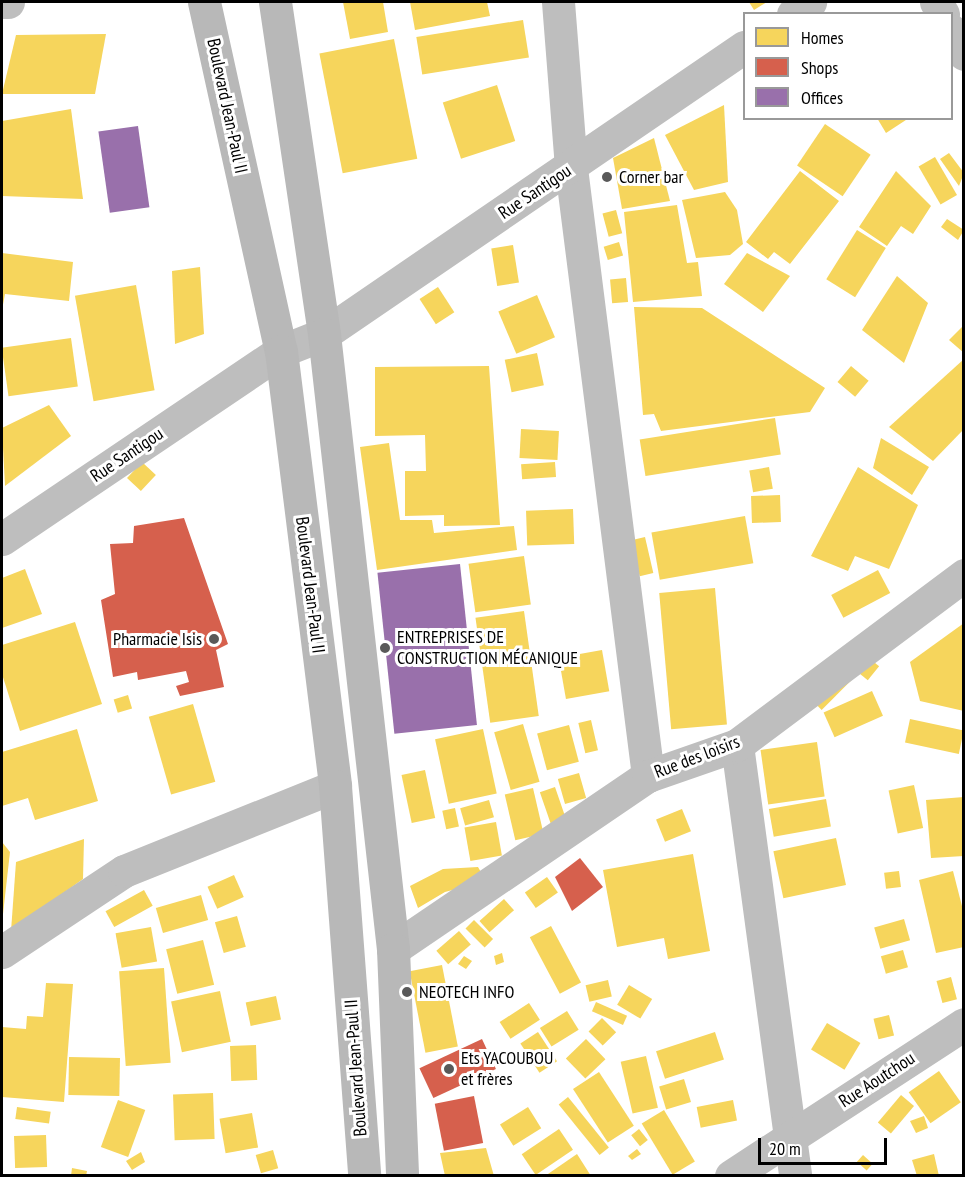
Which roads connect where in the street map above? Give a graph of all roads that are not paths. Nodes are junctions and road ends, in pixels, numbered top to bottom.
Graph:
1 (2, 2) edge
2 (8, 2) edge
3 (204, 2) edge
4 (275, 2) edge
5 (558, 2) edge
6 (810, 2) edge
7 (796, 12) edge
8 (953, 35) edge
9 (743, 48) edge
10 (963, 54) edge
11 (571, 168) junction
12 (324, 334) junction
13 (281, 351) junction
14 (7, 524) edge
15 (963, 575) edge
16 (737, 745) junction
17 (648, 776) junction
18 (335, 786) junction
19 (393, 949) junction
20 (2, 952) edge
21 (963, 1024) edge
22 (790, 1137) junction
23 (364, 1176) edge
24 (402, 1176) edge
25 (731, 1176) edge
26 (795, 1176) edge

1 - 2 street
3 - 13 main road, Boulevard Jean-Paul II
4 - 12 main road
5 - 11 street
6 - 7 street
8 - 10 street
9 - 11 street, Rue Santigou
11 - 12 street, Rue Santigou
11 - 17 street
12 - 13 street, Rue Santigou
12 - 19 main road
13 - 14 street, Rue Santigou
13 - 18 main road, Boulevard Jean-Paul II
15 - 16 street, Rue des loisirs
16 - 17 street, Rue des loisirs
16 - 22 street
17 - 19 street, Rue des loisirs
18 - 20 street
18 - 23 main road, Boulevard Jean-Paul II
19 - 24 main road
21 - 22 street, Rue Aoutchou
22 - 25 street, Rue Aoutchou
22 - 26 street

